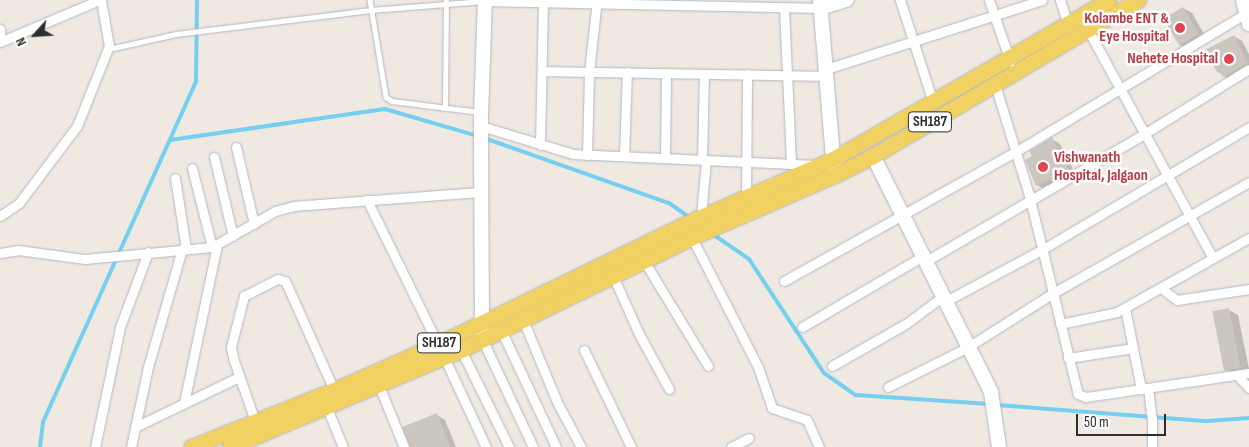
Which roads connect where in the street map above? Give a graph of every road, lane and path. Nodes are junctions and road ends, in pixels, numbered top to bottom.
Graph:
1 (100, 0) edge
2 (370, 0) edge
3 (847, 0) edge
4 (900, 0) edge
5 (989, 0) edge
6 (1042, 0) edge
7 (1060, 0) edge
8 (1108, 0) edge
9 (1138, 0) edge
10 (485, 1) edge
11 (446, 2) edge
12 (543, 2) edge
13 (597, 2) edge
14 (820, 4) edge
15 (784, 8) junction
16 (371, 10) junction
17 (1246, 12) edge
18 (994, 16) junction
19 (1068, 24) junction
20 (0, 29) edge
21 (1088, 30) junction
22 (913, 40) junction
23 (1, 42) edge
24 (108, 49) junction
25 (1009, 59) junction
26 (1249, 69) edge
27 (542, 71) junction
28 (589, 72) junction
29 (627, 72) junction
30 (826, 72) junction
31 (666, 73) junction
32 (1014, 73) junction
33 (704, 74) junction
34 (747, 74) junction
35 (786, 75) junction
36 (995, 85) junction
37 (1120, 90) junction
38 (932, 102) junction
39 (445, 108) junction
40 (481, 112) junction
41 (481, 126) junction
42 (1249, 127) edge
43 (1144, 134) junction
44 (540, 145) junction
45 (236, 147) dead end
46 (1015, 152) junction
47 (587, 155) junction
48 (624, 156) junction
49 (873, 156) junction
50 (214, 157) dead end
51 (665, 158) junction
52 (833, 159) junction
53 (704, 160) junction
54 (746, 162) junction
55 (791, 164) junction
56 (818, 166) junction
57 (192, 168) dead end
58 (835, 175) junction
59 (1167, 176) junction
60 (175, 178) dead end
61 (1249, 182) edge
62 (481, 192) junction
63 (746, 197) junction
64 (1030, 199) junction
65 (366, 200) junction
66 (0, 216) edge
67 (903, 216) junction
68 (1188, 216) junction
69 (700, 217) junction
70 (254, 224) junction
71 (233, 236) junction
72 (696, 236) junction
73 (1249, 238) edge
74 (214, 246) junction
75 (184, 249) junction
76 (1043, 249) junction
77 (145, 252) junction
78 (0, 253) edge
79 (924, 258) junction
80 (1213, 258) junction
81 (644, 261) junction
82 (613, 276) junction
83 (784, 281) dead end
84 (1161, 288) junction
85 (1249, 289) edge
86 (1054, 293) junction
87 (944, 299) junction
88 (1125, 308) junction
89 (523, 320) junction
90 (482, 323) junction
91 (1060, 324) junction
92 (802, 327) dead end
93 (501, 330) junction
94 (482, 339) junction
95 (968, 347) junction
96 (1133, 348) junction
97 (441, 350) junction
98 (461, 350) junction
99 (584, 350) dead end
100 (1068, 358) junction
101 (708, 366) dead end
102 (832, 366) dead end
103 (1249, 373) edge
104 (1237, 375) junction
105 (239, 377) junction
106 (380, 386) junction
107 (888, 388) dead end
108 (1144, 388) junction
109 (1249, 388) edge
110 (669, 389) dead end
111 (334, 390) junction
112 (184, 404) junction
113 (327, 408) junction
114 (256, 421) junction
115 (136, 427) junction
116 (749, 438) dead end
117 (95, 447) edge
118 (132, 447) edge
119 (191, 447) edge
120 (230, 447) edge
121 (342, 447) edge
122 (404, 447) edge
123 (486, 447) edge
124 (509, 447) edge
125 (533, 447) edge
126 (556, 447) edge
127 (581, 447) edge
128 (630, 447) edge
129 (731, 447) edge
130 (813, 447) edge
131 (819, 447) edge
132 (999, 447) edge
133 (1152, 447) edge

1 - 23 street
1 - 24 street
2 - 16 lane
3 - 14 street
4 - 22 street
5 - 18 street
6 - 18 street
7 - 19 street
8 - 19 main road, SH187
9 - 21 main road, SH187
10 - 11 lane
10 - 12 street
10 - 40 street
11 - 16 lane
11 - 39 lane
12 - 13 street
12 - 27 street
13 - 15 street
13 - 28 street
14 - 15 street
14 - 30 street
15 - 35 street
16 - 24 lane
16 - 39 lane
17 - 37 street
18 - 22 street
18 - 25 street
19 - 25 main road, SH187
20 - 23 street
21 - 32 main road, SH187
21 - 37 street
22 - 30 street
22 - 38 street
24 - 66 street
25 - 32 street
25 - 38 main road, SH187
26 - 43 street
27 - 28 street
27 - 44 street
28 - 29 street
28 - 47 street
29 - 31 street
29 - 48 street
30 - 35 street
30 - 52 street
31 - 33 street
31 - 51 street
32 - 36 main road, SH187
33 - 34 street
33 - 53 street
34 - 35 street
34 - 54 street
35 - 55 street
36 - 46 street
36 - 49 main road, SH187
37 - 43 street
37 - 46 street
38 - 52 main road, SH187
39 - 40 lane
40 - 41 street
41 - 44 street
41 - 62 street
42 - 59 street
43 - 59 street
43 - 64 street
44 - 47 street
45 - 70 street
46 - 64 street
46 - 67 street
47 - 48 street
48 - 51 street
49 - 58 main road, SH187
49 - 67 street
50 - 71 street
51 - 53 street
52 - 56 main road, SH187
52 - 58 street
53 - 54 street
53 - 69 street
54 - 55 street
54 - 63 street
55 - 56 street
56 - 63 main road, SH187
57 - 74 street
58 - 72 main road, SH187
59 - 68 street
59 - 76 street
60 - 75 street
61 - 68 street
62 - 65 street
62 - 90 street
63 - 69 main road, SH187
64 - 76 street
64 - 79 street
65 - 70 street
65 - 97 street
67 - 79 street
67 - 83 street
68 - 80 street
68 - 86 street
69 - 90 main road, SH187
70 - 71 street
71 - 74 street
72 - 81 main road, SH187
72 - 131 street
73 - 80 street
74 - 75 street
74 - 112 street
75 - 77 street
75 - 115 street
76 - 86 street
76 - 87 street
77 - 78 street
77 - 117 street
79 - 87 street
79 - 92 street
80 - 84 street
81 - 82 main road, SH187
81 - 101 street
82 - 89 main road, SH187
82 - 110 street
84 - 85 street
84 - 88 street
86 - 91 street
86 - 95 street
87 - 95 street
87 - 102 street
88 - 91 street
88 - 96 street
89 - 93 main road, SH187
89 - 127 street
90 - 94 street
90 - 97 main road, SH187
91 - 100 street
93 - 94 main road, SH187
93 - 126 street
94 - 98 main road, SH187
94 - 125 street
95 - 107 street
95 - 132 street
96 - 100 street
96 - 108 street
97 - 98 main road, SH187
97 - 106 main road, SH187
97 - 111 main road, SH187
97 - 123 street
98 - 124 street
99 - 128 street
100 - 108 street
103 - 104 street
104 - 108 street
104 - 109 street
105 - 111 street
105 - 112 street
105 - 114 street
106 - 113 main road, SH187
106 - 122 street
108 - 133 street
111 - 114 main road, SH187
112 - 115 street
113 - 120 main road, SH187
113 - 121 street
114 - 119 main road, SH187
115 - 118 street
116 - 129 street
130 - 131 street

